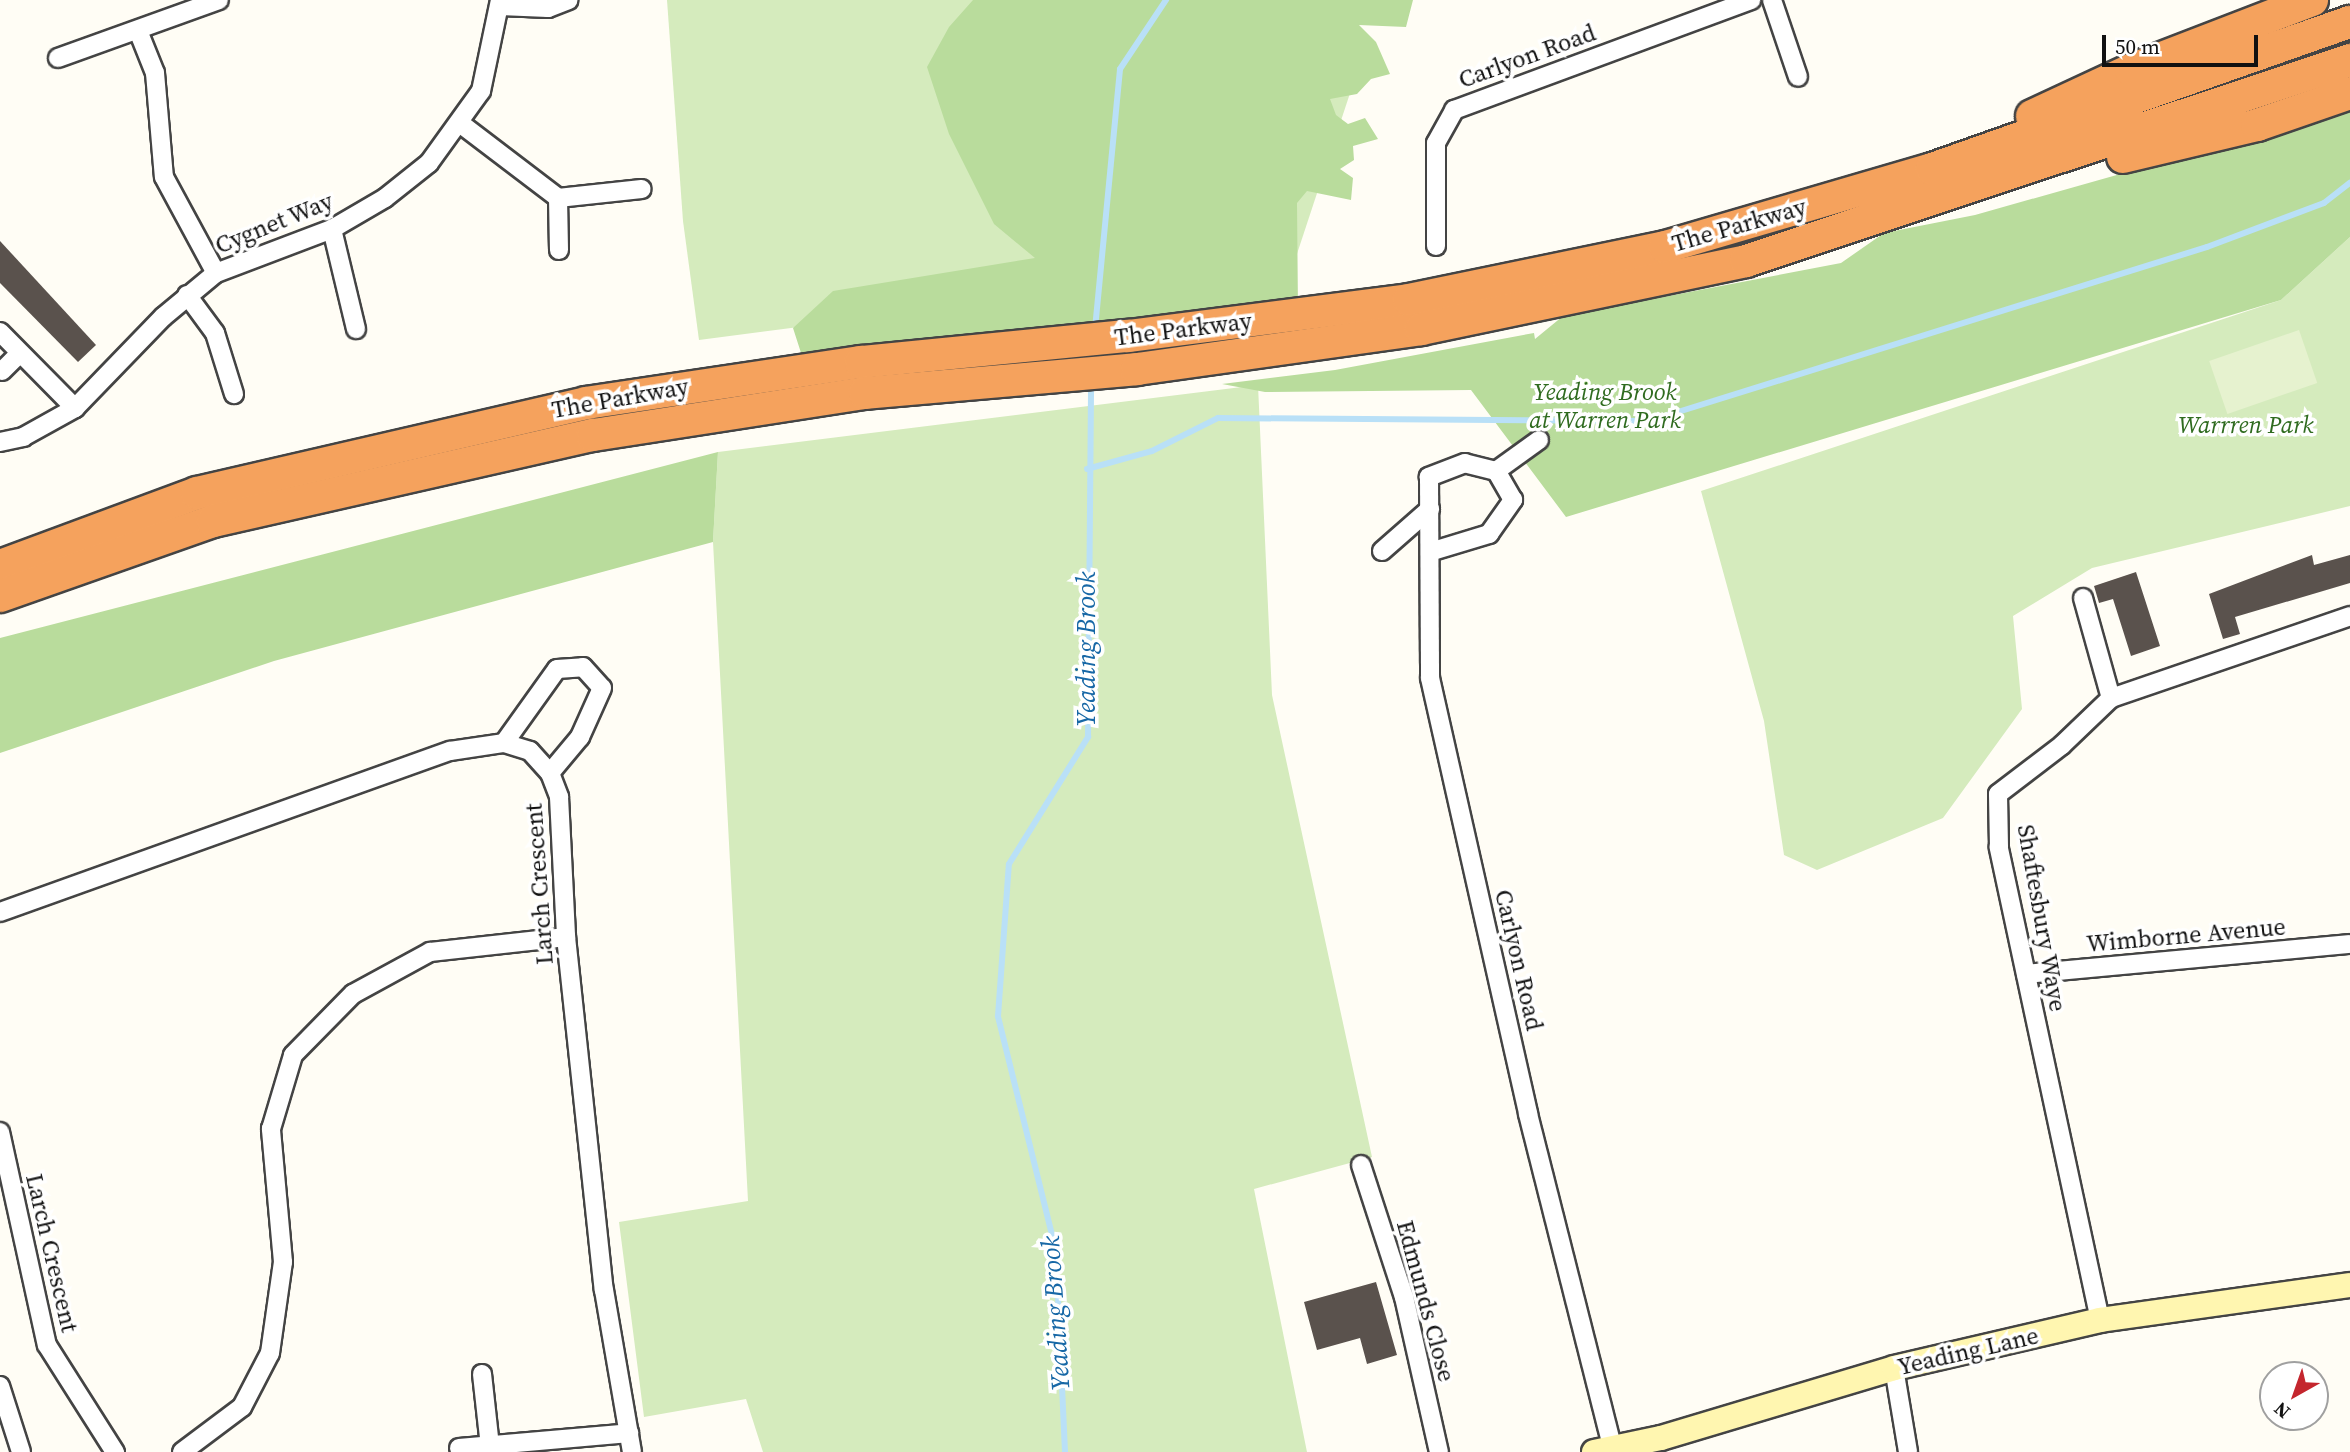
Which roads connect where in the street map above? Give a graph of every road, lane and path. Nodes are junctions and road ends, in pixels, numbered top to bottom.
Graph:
1 (219, 0) edge
2 (569, 0) edge
3 (1751, 0) edge
4 (1772, 0) edge
5 (2312, 0) edge
6 (500, 3) edge
7 (2350, 22) edge
8 (139, 33) junction
9 (58, 58) dead end
10 (2350, 60) edge
11 (1798, 76) dead end
12 (2350, 93) edge
13 (461, 124) junction
14 (1932, 169) junction
15 (642, 189) dead end
16 (558, 198) junction
17 (1941, 200) junction
18 (332, 229) junction
19 (1436, 246) dead end
20 (559, 250) dead end
21 (216, 273) junction
22 (187, 295) junction
23 (356, 329) dead end
24 (0, 332) edge
25 (20, 353) junction
26 (2, 370) dead end
27 (234, 394) dead end
28 (75, 408) junction
29 (1539, 440) dead end
30 (0, 442) edge
31 (1496, 471) junction
32 (1430, 509) junction
33 (1382, 551) dead end
34 (1433, 551) junction
35 (0, 566) edge
36 (0, 596) edge
37 (2083, 598) dead end
38 (2350, 616) edge
39 (2111, 698) junction
40 (504, 743) junction
41 (550, 773) junction
42 (0, 912) edge
43 (566, 937) junction
44 (2350, 944) edge
45 (2026, 974) junction
46 (0, 1132) edge
47 (1361, 1165) dead end
48 (2350, 1285) edge
49 (2100, 1320) junction
50 (1894, 1368) junction
51 (482, 1374) dead end
52 (0, 1386) edge
53 (629, 1433) junction
54 (490, 1447) junction
55 (460, 1448) dead end
56 (1603, 1449) edge
57 (21, 1452) edge
58 (115, 1452) edge
59 (182, 1452) edge
60 (632, 1452) edge
61 (1440, 1452) edge
62 (1908, 1452) edge

1 - 8 street
2 - 6 street
3 - 19 street, Carlyon Road
4 - 11 street
5 - 14 highway
6 - 13 street, Cygnet Way
7 - 14 highway, The Parkway
8 - 9 street
8 - 21 street
10 - 17 highway, The Parkway
12 - 17 highway
13 - 16 street
13 - 18 street, Cygnet Way
14 - 35 highway, The Parkway
15 - 16 street
16 - 20 street
17 - 36 highway, The Parkway
18 - 21 street, Cygnet Way
18 - 23 street
21 - 22 street, Cygnet Way
22 - 27 street
22 - 28 street, Cygnet Way
24 - 25 street
25 - 26 street
25 - 28 street
28 - 30 street, Cygnet Way
29 - 31 street
31 - 32 street, Carlyon Road
31 - 34 street
32 - 33 street
32 - 34 street, Carlyon Road
34 - 56 street, Carlyon Road
37 - 39 street
38 - 39 street, Shaftesbury Waye
39 - 45 street, Shaftesbury Waye
40 - 41 street, Larch Crescent
40 - 41 street
40 - 42 street
41 - 43 street, Larch Crescent
43 - 53 street, Larch Crescent
43 - 59 street
44 - 45 street, Wimborne Avenue
45 - 49 street, Shaftesbury Waye
46 - 58 street, Larch Crescent
47 - 61 street, Edmunds Close
48 - 49 street, Yeading Lane
49 - 50 street, Yeading Lane
50 - 56 street, Yeading Lane
50 - 62 street
51 - 54 street
52 - 57 street
53 - 54 street
53 - 60 street, Larch Crescent
54 - 55 street

